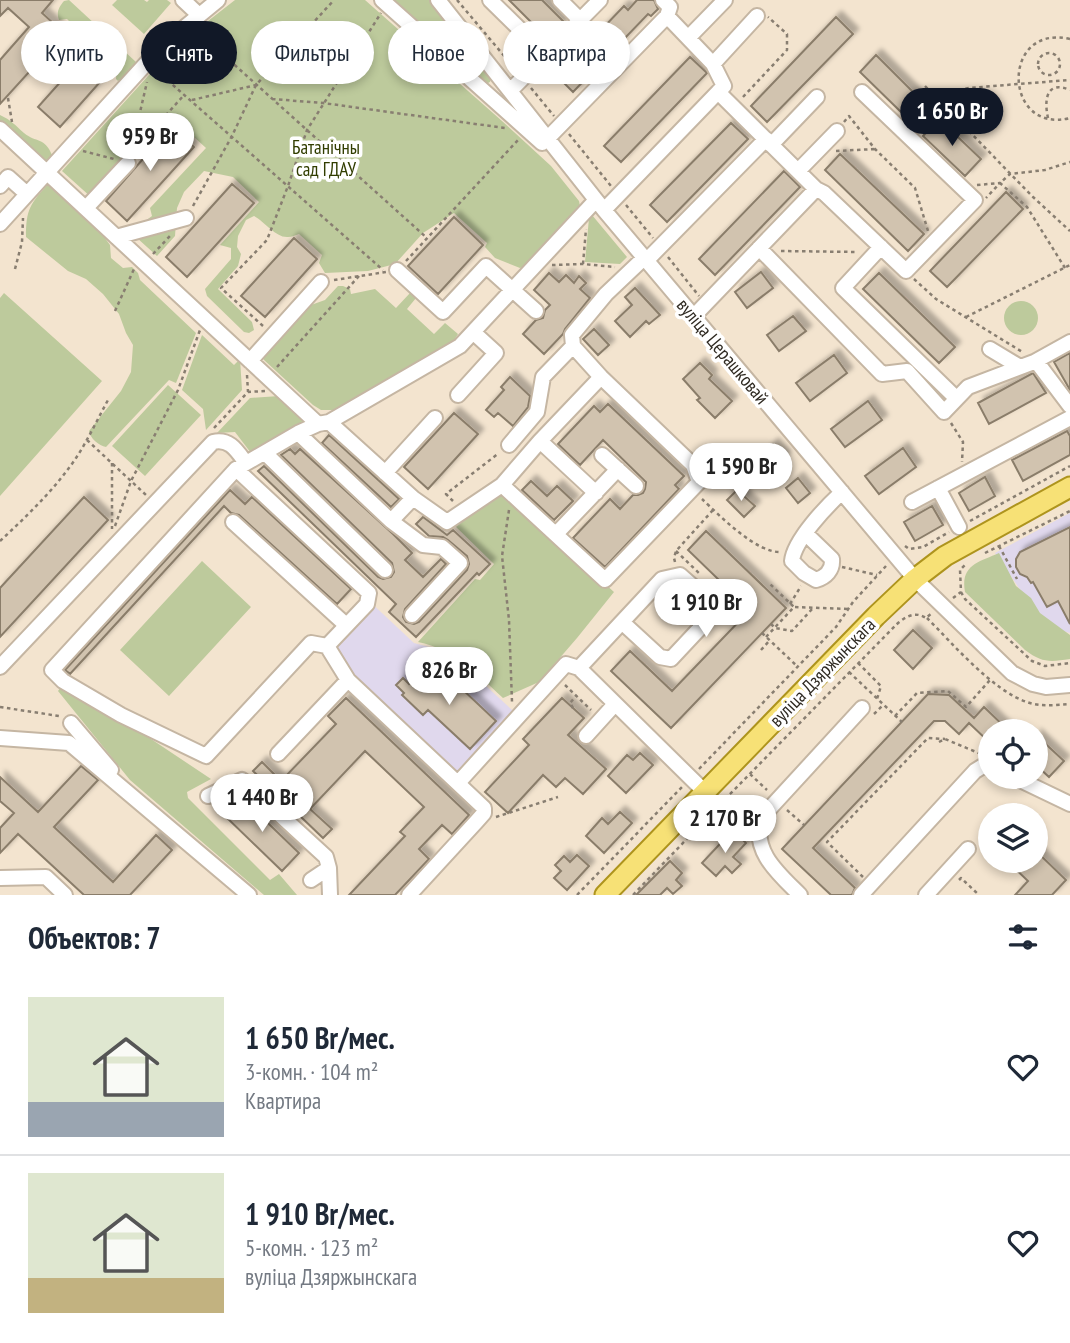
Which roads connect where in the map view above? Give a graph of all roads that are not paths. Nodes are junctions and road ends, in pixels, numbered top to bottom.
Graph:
1 (183, 0) edge
2 (218, 0) edge
3 (382, 0) edge
4 (438, 0) edge
5 (490, 0) edge
6 (560, 0) edge
7 (600, 0) edge
8 (663, 0) edge
9 (725, 0) edge
10 (199, 15) junction
11 (667, 16) junction
12 (762, 17) road end
13 (580, 20) joint
14 (511, 21) edge
15 (688, 38) junction
16 (713, 64) junction
17 (517, 84) edge
18 (510, 92) junction
19 (718, 92) junction
20 (862, 92) dead end
21 (817, 97) dead end
22 (0, 129) edge
23 (837, 131) road end
24 (547, 139) junction
25 (768, 142) junction
26 (128, 163) road end
27 (571, 170) junction
28 (798, 171) junction
29 (47, 172) junction
30 (0, 186) edge
31 (816, 189) junction
32 (25, 201) junction
33 (600, 205) junction
34 (86, 208) junction
35 (186, 218) road end
36 (0, 224) edge
37 (116, 237) junction
38 (760, 249) junction
39 (878, 250) junction
40 (641, 262) junction
41 (397, 270) road end
42 (321, 282) road end
43 (513, 290) junction
44 (536, 311) dead end
45 (697, 313) junction
46 (473, 332) junction
47 (1070, 342) edge
48 (573, 346) junction
49 (990, 349) dead end
50 (250, 361) junction
51 (1036, 361) junction
52 (1020, 367) junction
53 (601, 377) junction
54 (458, 395) dead end
55 (956, 398) junction
56 (1070, 406) edge
57 (435, 418) dead end
58 (1070, 418) edge
59 (323, 423) junction
60 (298, 433) junction
61 (540, 441) junction
62 (509, 445) road end
63 (265, 453) junction
64 (602, 455) dead end
65 (241, 466) junction
66 (618, 469) junction
67 (385, 473) junction
68 (945, 485) junction
69 (636, 486) dead end
70 (1070, 487) edge
71 (507, 489) junction
72 (842, 492) junction
73 (596, 493) junction
74 (413, 498) junction
75 (912, 502) dead end
76 (391, 521) junction
77 (233, 522) dead end
78 (960, 527) road end
79 (804, 533) junction
80 (556, 534) junction
81 (385, 570) dead end
82 (915, 579) junction
83 (706, 598) dead end
84 (699, 614) dead end
85 (412, 615) dead end
86 (623, 622) junction
87 (346, 625) junction
88 (327, 646) junction
89 (0, 667) edge
90 (579, 668) junction
91 (348, 680) junction
92 (1070, 685) edge
93 (615, 704) junction
94 (862, 708) dead end
95 (71, 723) road end
96 (586, 736) dead end
97 (0, 738) edge
98 (278, 754) dead end
99 (978, 769) edge
100 (458, 783) junction
101 (698, 785) junction
102 (1039, 789) edge
103 (208, 796) dead end
104 (138, 802) junction
105 (1070, 804) edge
106 (968, 849) dead end
107 (329, 868) junction
108 (0, 878) edge
109 (311, 880) dead end
110 (65, 895) edge
111 (249, 895) edge
112 (330, 895) edge
113 (409, 895) edge
114 (605, 895) edge
115 (800, 895) edge
116 (862, 895) edge
117 (926, 895) edge

1 - 10 street
2 - 10 street
3 - 27 street
4 - 18 street, вуліца Церашковай
5 - 14 street
6 - 13 street
7 - 13 street
8 - 11 street
9 - 15 street
10 - 29 street
11 - 15 street
11 - 24 street
12 - 16 street
15 - 16 street
16 - 19 street
17 - 18 street
18 - 24 street, вуліца Церашковай
19 - 25 street
19 - 33 street
20 - 39 street
21 - 25 street
22 - 29 street
23 - 28 street
24 - 27 street, вуліца Церашковай
25 - 28 street
25 - 40 street
26 - 34 street
27 - 33 street, вуліца Церашковай
28 - 31 street
29 - 32 street
29 - 34 street
30 - 32 street
31 - 38 street
31 - 39 street
32 - 36 street
33 - 40 street, вуліца Церашковай
33 - 43 street
34 - 37 street
35 - 37 street
37 - 50 street
38 - 45 street
38 - 55 street
39 - 55 street
40 - 45 street, вуліца Церашковай
40 - 48 street
41 - 43 street
42 - 50 street
43 - 44 street
43 - 46 street
45 - 72 street, вуліца Церашковай
46 - 54 street
46 - 59 street
47 - 51 street
48 - 53 street
48 - 62 street
49 - 52 street
50 - 59 street
51 - 52 street
51 - 56 street
52 - 55 street
53 - 61 street
53 - 80 street
57 - 67 street
58 - 68 street
59 - 60 street
59 - 67 street
60 - 63 street
60 - 76 street
61 - 71 street
61 - 73 street
63 - 65 street
63 - 81 street
64 - 66 street
65 - 87 street
65 - 88 street
65 - 89 street
66 - 69 street
66 - 73 street
67 - 74 street
68 - 75 street
68 - 78 street
70 - 82 main road, вуліца Дзяржынскага
71 - 74 street
71 - 80 street
72 - 79 street
72 - 82 street, вуліца Церашковай
73 - 80 street
74 - 76 street
76 - 85 street
77 - 87 street
79 - 79 street
82 - 92 street, вуліца Церашковай
82 - 101 main road, вуліца Дзяржынскага
83 - 86 street
84 - 86 street
86 - 90 street
87 - 88 street
88 - 91 street
90 - 93 street
90 - 100 street
91 - 98 street
91 - 100 street
93 - 96 street
93 - 101 street
94 - 115 street
95 - 104 street
97 - 104 street
99 - 116 street
100 - 113 street
101 - 114 main road, вуліца Дзяржынскага
102 - 105 street
103 - 107 street
104 - 111 street
106 - 117 street
107 - 109 street
107 - 112 street
108 - 110 street

